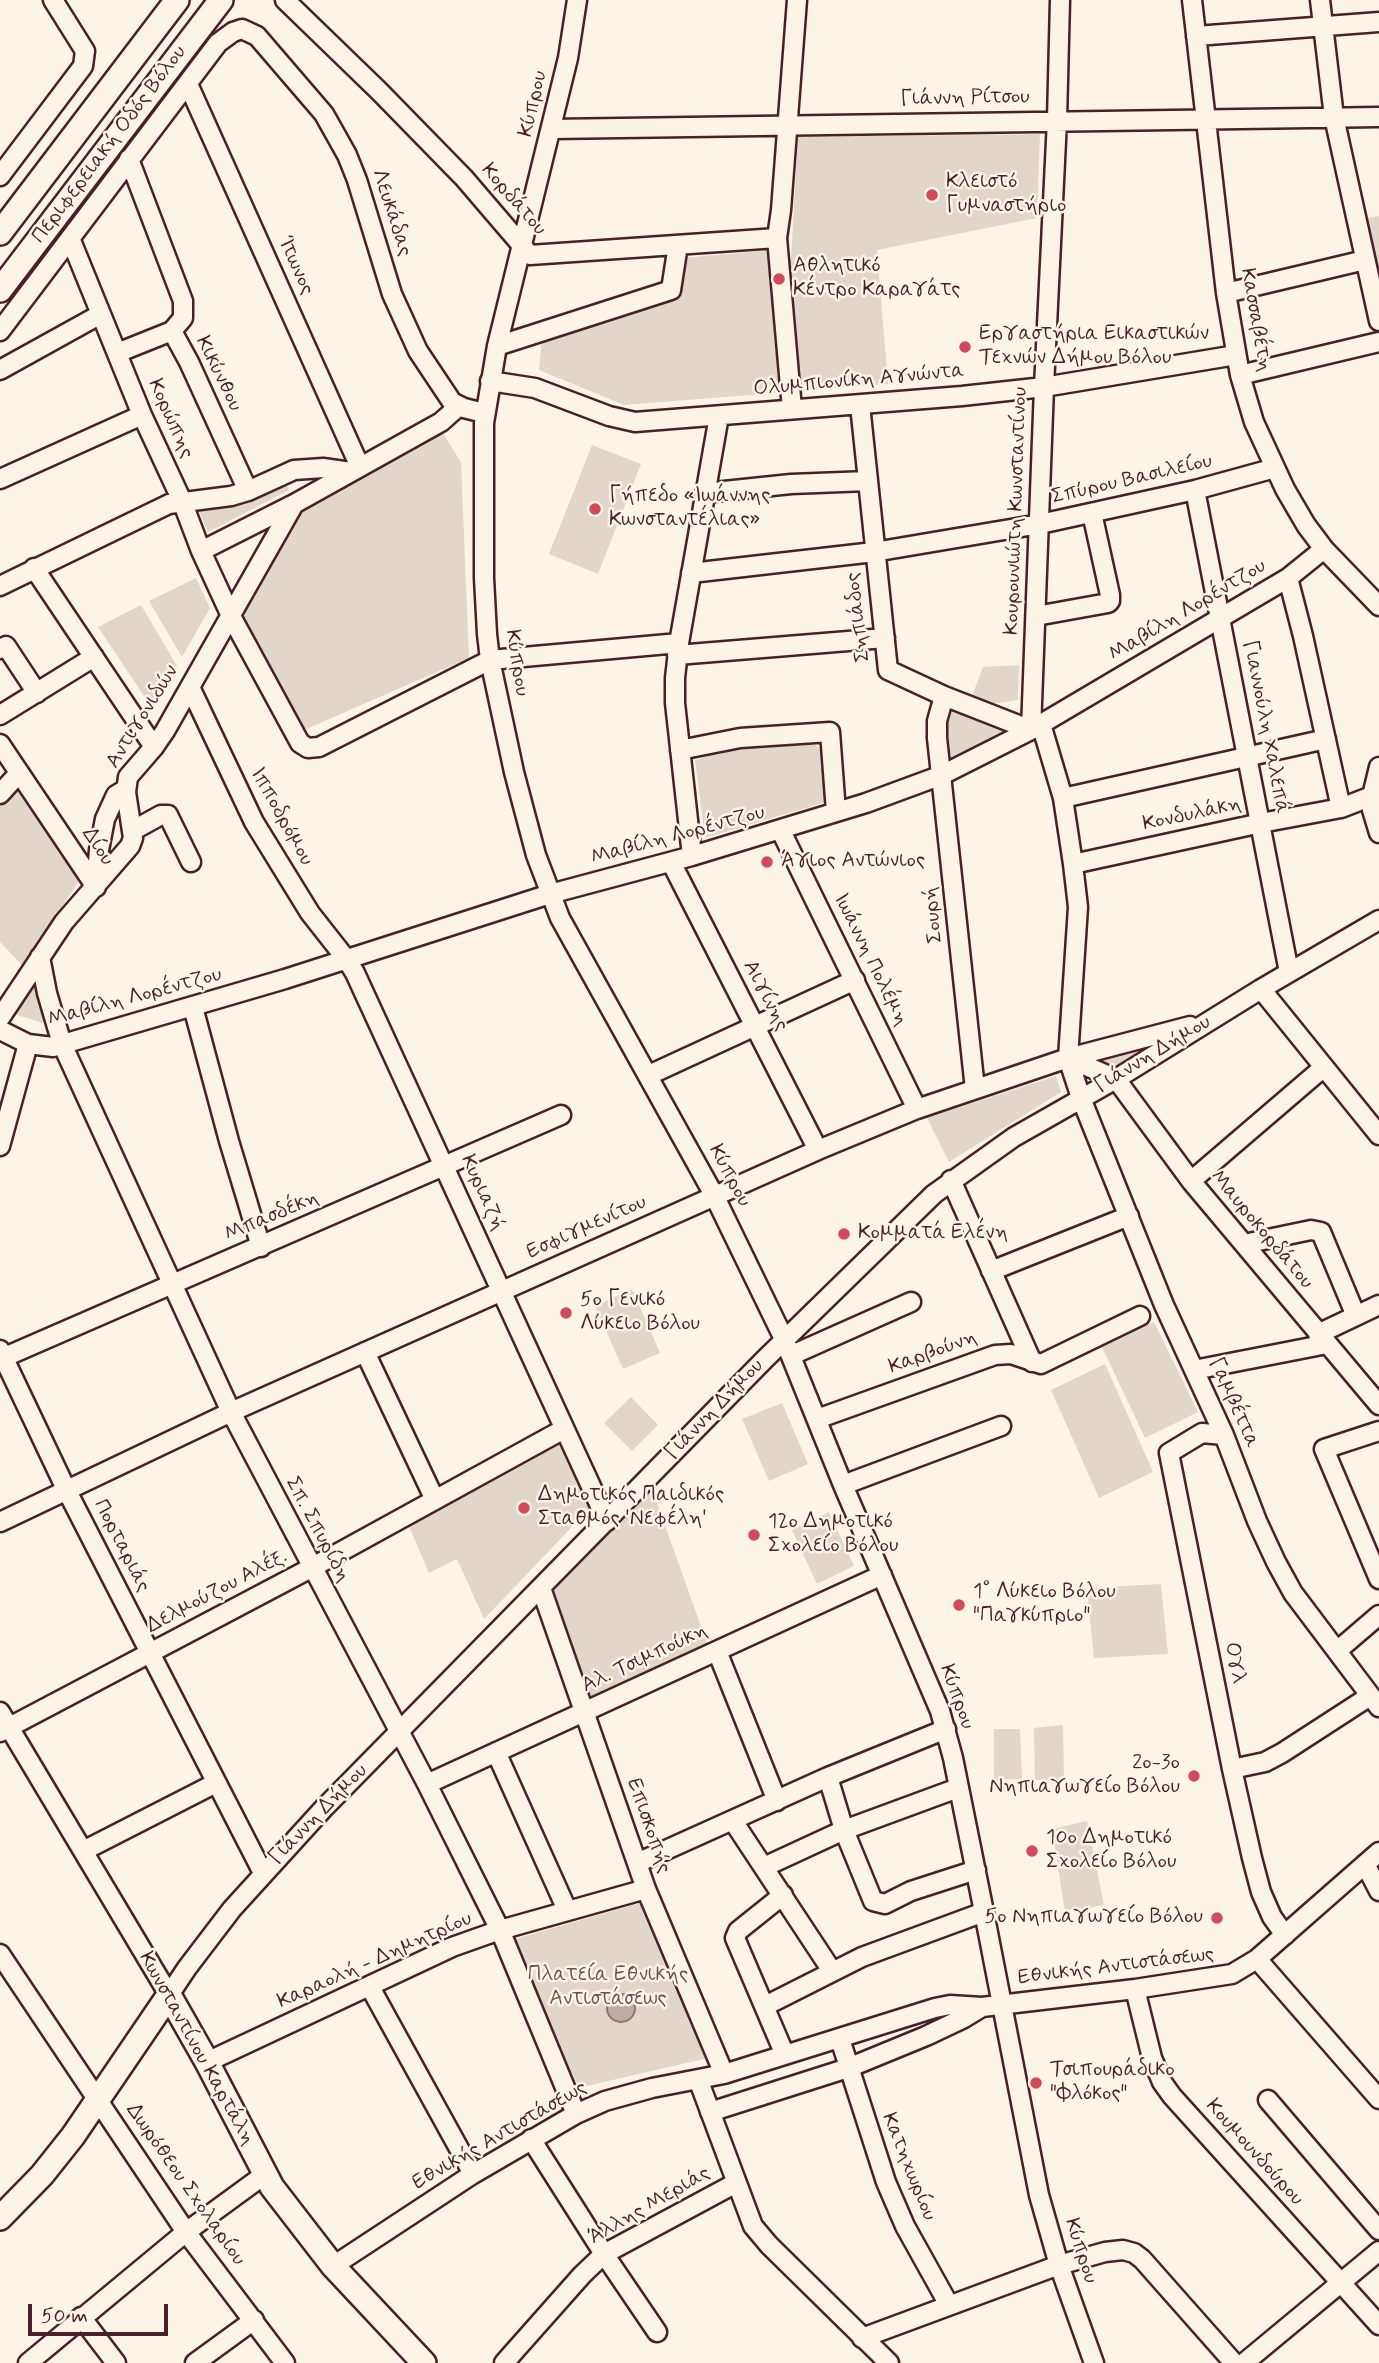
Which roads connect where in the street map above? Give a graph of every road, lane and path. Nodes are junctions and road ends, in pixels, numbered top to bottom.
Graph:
1 (53, 0) edge
2 (177, 0) edge
3 (220, 0) edge
4 (285, 0) edge
5 (577, 0) edge
6 (797, 0) edge
7 (1060, 0) edge
8 (1192, 0) edge
9 (1320, 0) edge
10 (1379, 22) edge
11 (1323, 27) junction
12 (1196, 36) junction
13 (188, 84) junction
14 (1334, 117) junction
15 (1379, 117) edge
16 (1205, 119) junction
17 (1057, 120) junction
18 (787, 125) junction
19 (552, 129) junction
20 (128, 159) junction
21 (0, 176) edge
22 (0, 233) edge
23 (70, 238) junction
24 (777, 238) junction
25 (678, 245) junction
26 (522, 248) junction
27 (1365, 260) junction
28 (0, 290) edge
29 (1226, 293) junction
30 (101, 314) junction
31 (1379, 321) edge
32 (0, 331) edge
33 (172, 331) junction
34 (1379, 342) edge
35 (497, 346) junction
36 (117, 353) junction
37 (1236, 355) junction
38 (0, 370) edge
39 (1240, 375) junction
40 (490, 381) junction
41 (1044, 387) junction
42 (860, 405) junction
43 (459, 406) junction
44 (792, 410) junction
45 (484, 413) junction
46 (142, 415) junction
47 (719, 416) junction
48 (1275, 468) junction
49 (356, 469) junction
50 (0, 479) edge
51 (868, 481) junction
52 (1195, 490) junction
53 (247, 491) junction
54 (705, 493) junction
55 (181, 500) junction
56 (293, 504) junction
57 (1092, 513) junction
58 (1040, 524) junction
59 (1324, 549) junction
60 (201, 551) junction
61 (874, 552) junction
62 (34, 568) junction
63 (691, 573) junction
64 (1287, 578) junction
65 (0, 586) edge
66 (1379, 606) edge
67 (232, 616) junction
68 (1036, 617) junction
69 (1220, 620) junction
70 (885, 638) junction
71 (0, 649) edge
72 (678, 649) junction
73 (94, 657) junction
74 (490, 660) junction
75 (190, 687) junction
76 (37, 693) junction
77 (944, 696) junction
78 (0, 715) edge
79 (1036, 727) junction
80 (1326, 739) junction
81 (0, 744) edge
82 (154, 747) junction
83 (680, 750) junction
84 (1246, 756) junction
85 (1379, 767) edge
86 (19, 773) junction
87 (942, 775) junction
88 (126, 789) junction
89 (0, 794) edge
90 (1372, 796) junction
91 (1063, 798) junction
92 (1341, 808) junction
93 (836, 812) junction
94 (1261, 823) junction
95 (132, 831) junction
96 (781, 831) junction
97 (1379, 833) edge
98 (692, 856) junction
99 (191, 862) dead end
100 (671, 862) junction
101 (1073, 864) junction
102 (96, 887) junction
103 (550, 894) junction
104 (1379, 920) edge
105 (40, 957) junction
106 (347, 960) junction
107 (1289, 972) junction
108 (855, 980) junction
109 (1261, 989) junction
110 (193, 1007) junction
111 (0, 1018) edge
112 (1210, 1021) junction
113 (755, 1026) junction
114 (0, 1030) edge
115 (28, 1044) junction
116 (62, 1044) junction
117 (1068, 1058) junction
118 (1324, 1067) junction
119 (649, 1075) junction
120 (1116, 1079) junction
121 (975, 1089) junction
122 (1081, 1098) junction
123 (917, 1109) junction
124 (561, 1115) dead end
125 (1379, 1135) edge
126 (0, 1146) edge
127 (818, 1150) junction
128 (446, 1167) junction
129 (950, 1180) junction
130 (1191, 1181) junction
131 (714, 1195) junction
132 (1129, 1216) junction
133 (1244, 1244) junction
134 (261, 1247) junction
135 (991, 1271) junction
136 (174, 1284) junction
137 (500, 1292) junction
138 (911, 1302) dead end
139 (1379, 1306) edge
140 (1140, 1316) dead end
141 (1356, 1316) junction
142 (1322, 1339) junction
143 (788, 1347) junction
144 (365, 1352) junction
145 (1, 1355) edge
146 (1031, 1362) junction
147 (1194, 1370) junction
148 (1379, 1405) edge
149 (231, 1412) junction
150 (817, 1419) junction
151 (1002, 1426) dead end
152 (564, 1429) junction
153 (1379, 1431) edge
154 (1224, 1435) junction
155 (844, 1485) junction
156 (66, 1489) junction
157 (435, 1500) junction
158 (607, 1521) junction
159 (0, 1522) edge
160 (312, 1568) junction
161 (882, 1575) junction
162 (1379, 1579) edge
163 (541, 1588) junction
164 (1379, 1615) edge
165 (716, 1651) junction
166 (1337, 1651) junction
167 (149, 1653) junction
168 (1375, 1701) edge
169 (584, 1712) junction
170 (3, 1724) edge
171 (946, 1729) junction
172 (399, 1732) junction
173 (496, 1752) junction
174 (1231, 1769) junction
175 (828, 1777) junction
176 (216, 1783) junction
177 (427, 1784) junction
178 (958, 1788) junction
179 (777, 1801) junction
180 (733, 1821) junction
181 (844, 1830) junction
182 (83, 1851) junction
183 (1379, 1852) edge
184 (637, 1863) junction
185 (1365, 1864) junction
186 (764, 1867) junction
187 (976, 1870) junction
188 (263, 1873) junction
189 (646, 1889) junction
190 (1379, 1891) edge
191 (783, 1895) junction
192 (567, 1910) junction
193 (984, 1912) junction
194 (500, 1930) junction
195 (1285, 1935) junction
196 (1257, 1959) junction
197 (3, 1965) edge
198 (832, 1971) junction
199 (370, 1987) junction
200 (1135, 1989) junction
201 (169, 1995) junction
202 (1002, 2004) junction
203 (765, 2006) junction
204 (982, 2007) junction
205 (839, 2039) junction
206 (785, 2055) junction
207 (207, 2062) junction
208 (848, 2068) junction
209 (724, 2074) junction
210 (698, 2080) junction
211 (1379, 2099) edge
212 (99, 2100) junction
213 (1268, 2100) dead end
214 (710, 2112) junction
215 (576, 2114) junction
216 (531, 2139) junction
217 (473, 2174) junction
218 (264, 2175) junction
219 (736, 2183) junction
220 (0, 2218) edge
221 (1379, 2230) edge
222 (186, 2232) junction
223 (1379, 2251) edge
224 (604, 2255) junction
225 (1059, 2265) junction
226 (333, 2266) junction
227 (1341, 2283) junction
228 (949, 2305) junction
229 (81, 2317) junction
230 (254, 2320) junction
231 (1379, 2325) edge
232 (657, 2332) dead end
233 (862, 2339) junction
234 (28, 2363) edge
235 (116, 2363) edge
236 (195, 2363) edge
237 (285, 2363) edge
238 (424, 2363) edge
239 (503, 2363) edge
240 (888, 2363) edge
241 (1094, 2363) edge
242 (1234, 2363) edge
243 (1244, 2363) edge

1 - 21 street
2 - 22 main road, Περιφερειακή Οδός Βόλου
3 - 28 main road, Περιφερειακή Οδός Βόλου
4 - 26 street, Κορδάτου
5 - 19 street, Κύπρου
6 - 18 street
7 - 17 street, Κουρουνιώτη Κωνσταντίνου
8 - 12 street, Κασσαβέτη
9 - 11 street
10 - 11 street
11 - 12 street
11 - 14 street
12 - 16 street, Κασσαβέτη
13 - 20 street
13 - 43 street, Λευκάδας
13 - 49 street, Ίτωνος
14 - 15 street, Γιάννη Ρίτσου
14 - 16 street, Γιάννη Ρίτσου
14 - 27 street
16 - 17 street, Γιάννη Ρίτσου
16 - 29 street, Κασσαβέτη
17 - 18 street, Γιάννη Ρίτσου
17 - 41 street, Κουρουνιώτη Κωνσταντίνου
18 - 19 street, Γιάννη Ρίτσου
18 - 24 street
19 - 26 street, Κύπρου
20 - 23 street
20 - 33 street, Κικύνθου
23 - 30 street, Κορώπης
23 - 32 street
24 - 25 street, Κορδάτου
24 - 44 street
25 - 26 street, Κορδάτου
25 - 35 street
26 - 35 street, Κύπρου
27 - 29 street
27 - 31 street
29 - 37 street, Κασσαβέτη
30 - 36 street, Κορώπης
30 - 38 street
33 - 36 street
33 - 53 street, Κικύνθου
34 - 39 street
35 - 40 street, Κύπρου
36 - 46 street, Κορώπης
37 - 39 street, Κασσαβέτη
37 - 41 street, Ολυμπιονίκη Αγνώντα
39 - 48 street, Κασσαβέτη
40 - 45 street, Κύπρου
40 - 47 street, Ολυμπιονίκη Αγνώντα
41 - 42 street, Ολυμπιονίκη Αγνώντα
41 - 58 street, Κουρουνιώτη Κωνσταντίνου
42 - 44 street, Ολυμπιονίκη Αγνώντα
42 - 51 street, Σηπιάδος
43 - 45 street
43 - 49 street
44 - 47 street, Ολυμπιονίκη Αγνώντα
45 - 74 street, Κύπρου
46 - 50 street
46 - 55 street, Κορώπης
47 - 54 street
48 - 52 street, Σπύρου Βασιλείου
48 - 59 street, Κασσαβέτη
49 - 53 street
49 - 56 street
51 - 54 street
51 - 61 street, Σηπιάδος
52 - 57 street, Σπύρου Βασιλείου
52 - 69 street, Γιαννούλη Χαλεπά
53 - 55 street
54 - 63 street
55 - 60 street, Κορώπης
55 - 62 street
56 - 60 street
56 - 67 street, Αντιγονιδών
57 - 58 street, Σπύρου Βασιλείου
57 - 68 street
58 - 61 street, Σπύρου Βασιλείου
58 - 68 street, Κουρουνιώτη Κωνσταντίνου
59 - 64 street, Μαβίλη Λορέντζου
59 - 66 street, Κασσαβέτη
60 - 67 street, Κορώπης
61 - 63 street, Σπύρου Βασιλείου
61 - 70 street, Σηπιάδος
62 - 65 street
62 - 73 street
63 - 72 street
64 - 69 street, Μαβίλη Λορέντζου
64 - 80 street
67 - 74 street, Κορώπης
67 - 75 street, Αντιγονιδών
68 - 79 street, Κουρουνιώτη Κωνσταντίνου
69 - 79 street, Μαβίλη Λορέντζου
69 - 84 street, Γιαννούλη Χαλεπά
70 - 72 street
70 - 77 street, Σηπιάδος
71 - 76 street
72 - 74 street
72 - 83 street
73 - 76 street
73 - 82 street
74 - 103 street, Κύπρου
75 - 82 street, Αντιγονιδών
75 - 106 street, Ιπποδρόμου
76 - 78 street
77 - 79 street, Σηπιάδος
77 - 87 street, Σουρή
79 - 87 street, Μαβίλη Λορέντζου
79 - 91 street, Κουρουνιώτη Κωνσταντίνου
80 - 84 street
80 - 92 street
81 - 86 street, Δίου
82 - 88 street, Αντιγονιδών
83 - 93 street
83 - 98 street
84 - 91 street
84 - 94 street, Γιαννούλη Χαλεπά
85 - 90 street
86 - 89 street
86 - 102 street, Δίου
87 - 93 street, Μαβίλη Λορέντζου
87 - 121 street, Σουρή
88 - 95 street, Αντιγονιδών
88 - 102 street, Δίου
90 - 92 street, Κονδυλάκη
90 - 97 street
91 - 101 street, Κουρουνιώτη Κωνσταντίνου
92 - 94 street, Κονδυλάκη
93 - 96 street, Μαβίλη Λορέντζου
94 - 101 street, Κονδυλάκη
94 - 107 street, Γιαννούλη Χαλεπά
95 - 99 street
95 - 102 street
96 - 98 street, Μαβίλη Λορέντζου
96 - 108 street, Ιωάννη Πολέμη
98 - 100 street, Μαβίλη Λορέντζου
100 - 103 street, Μαβίλη Λορέντζου
100 - 113 street, Αιγίνης
101 - 117 street, Κουρουνιώτη Κωνσταντίνου
102 - 105 street
103 - 106 street, Μαβίλη Λορέντζου
103 - 119 street, Κύπρου
104 - 107 street, Γιάννη Δήμου
105 - 111 street
105 - 116 street, Σπ. Σπυρίδη
106 - 110 street, Μαβίλη Λορέντζου
106 - 128 street, Κυριαζή
107 - 109 street, Γιάννη Δήμου
108 - 113 street
108 - 123 street, Ιωάννη Πολέμη
109 - 112 street, Γιάννη Δήμου
109 - 118 street
110 - 116 street, Μαβίλη Λορέντζου
110 - 134 street
112 - 117 street, Εσφιγμενίτου
112 - 120 street, Γιάννη Δήμου
113 - 119 street
113 - 127 street, Αιγίνης
114 - 115 street, Μαβίλη Λορέντζου
115 - 116 street, Μαβίλη Λορέντζου
115 - 126 street
116 - 136 street, Σπ. Σπυρίδη
117 - 120 street
117 - 121 street, Εσφιγμενίτου
117 - 122 street, Γαμβέττα
118 - 125 street
118 - 130 street
119 - 131 street, Κύπρου
120 - 122 street, Γιάννη Δήμου
120 - 130 street, Μαυροκορδάτου
121 - 123 street, Εσφιγμενίτου
122 - 129 street, Γιάννη Δήμου
122 - 132 street, Γαμβέττα
123 - 127 street, Εσφιγμενίτου
124 - 128 street, Μπασδέκη
127 - 131 street, Εσφιγμενίτου
128 - 134 street, Μπασδέκη
128 - 137 street, Κυριαζή
129 - 135 street
129 - 143 street, Γιάννη Δήμου
130 - 133 street, Μαυροκορδάτου
131 - 137 street, Εσφιγμενίτου
131 - 143 street, Κύπρου
132 - 135 street
132 - 147 street, Γαμβέττα
133 - 141 street
133 - 142 street, Μαυροκορδάτου
134 - 136 street, Μπασδέκη
135 - 146 street
136 - 145 street, Μπασδέκη
136 - 149 street, Σπ. Σπυρίδη
137 - 144 street, Εσφιγμενίτου
137 - 152 street, Κυριαζή
138 - 143 street
139 - 141 street
140 - 146 street, Καρβούνη
141 - 142 street
142 - 147 street
142 - 148 street, Μαυροκορδάτου
143 - 150 street, Κύπρου
143 - 158 street, Γιάννη Δήμου
144 - 149 street, Εσφιγμενίτου
144 - 157 street
145 - 156 street, Πορταριάς
146 - 150 street, Καρβούνη
147 - 154 street, Γαμβέττα
149 - 156 street, Εσφιγμενίτου
149 - 160 street, Σπ. Σπυρίδη
150 - 155 street, Κύπρου
151 - 155 street
152 - 157 street, Δελμούζου Αλέξ.
152 - 158 street, Κυριαζή
153 - 162 street
154 - 166 street, Γαμβέττα
154 - 174 street, Ογλ
155 - 161 street, Κύπρου
156 - 159 street, Εσφιγμενίτου
156 - 167 street, Πορταριάς
157 - 160 street, Δελμούζου Αλέξ.
158 - 163 street, Γιάννη Δήμου
160 - 167 street, Δελμούζου Αλέξ.
160 - 172 street, Σπ. Σπυρίδη
161 - 165 street, Αλ. Τσιμπούκη
161 - 171 street, Κύπρου
163 - 169 street, Επισκοπής
163 - 172 street, Γιάννη Δήμου
164 - 166 street
165 - 169 street, Αλ. Τσιμπούκη
165 - 179 street
166 - 168 street, Γαμβέττα
167 - 170 street, Δελμούζου Αλέξ.
167 - 176 street, Πορταριάς
168 - 174 street
169 - 173 street, Αλ. Τσιμπούκη
169 - 184 street, Επισκοπής
170 - 182 street, Κωνσταντίνου Καρτάλη
171 - 175 street
171 - 178 street, Κύπρου
172 - 177 street, Σπ. Σπυρίδη
172 - 188 street, Γιάννη Δήμου
173 - 177 street, Αλ. Τσιμπούκη
173 - 192 street
174 - 195 street, Ογλ
175 - 179 street
175 - 181 street
176 - 182 street
176 - 188 street, Πορταριάς
177 - 194 street, Σπ. Σπυρίδη
178 - 181 street
178 - 187 street, Κύπρου
179 - 180 street
180 - 184 street
180 - 186 street
181 - 186 street
181 - 187 street
182 - 201 street, Κωνσταντίνου Καρτάλη
183 - 185 street, Εθνικής Αντιστάσεως
184 - 189 street, Επισκοπής
185 - 190 street
185 - 195 street, Εθνικής Αντιστάσεως
186 - 191 street
187 - 193 street, Κύπρου
188 - 201 street, Γιάννη Δήμου
189 - 192 street, Καραολή - Δημητρίου
189 - 209 street, Επισκοπής
191 - 198 street
191 - 203 street
192 - 194 street, Καραολή - Δημητρίου
193 - 198 street
193 - 202 street, Κύπρου
194 - 199 street, Καραολή - Δημητρίου
194 - 215 street, Σπ. Σπυρίδη
195 - 196 street, Εθνικής Αντιστάσεως
196 - 200 street, Εθνικής Αντιστάσεως
196 - 211 street
197 - 212 street, Δωρόθεου Σχολαρίου
198 - 203 street
199 - 207 street, Καραολή - Δημητρίου
199 - 217 street
200 - 202 street, Εθνικής Αντιστάσεως
200 - 227 street, Κουμουνδούρου
201 - 207 main road, Κωνσταντίνου Καρτάλη
201 - 212 main road, Γιάννη Δήμου
202 - 204 street, Εθνικής Αντιστάσεως
202 - 225 street, Κύπρου
203 - 206 street
204 - 205 street, Εθνικής Αντιστάσεως
204 - 208 street, Εθνικής Αντιστάσεως
205 - 206 street, Εθνικής Αντιστάσεως
205 - 208 street, Κατηχωρίου
206 - 209 street, Εθνικής Αντιστάσεως
207 - 218 main road, Κωνσταντίνου Καρτάλη
208 - 214 street, Εθνικής Αντιστάσεως
208 - 228 street, Κατηχωρίου
209 - 210 street, Εθνικής Αντιστάσεως
210 - 214 street
210 - 215 street, Εθνικής Αντιστάσεως
212 - 220 main road, Γιάννη Δήμου
212 - 222 street, Δωρόθεου Σχολαρίου
213 - 221 street
214 - 219 street
215 - 216 street, Εθνικής Αντιστάσεως
216 - 217 street, Εθνικής Αντιστάσεως
216 - 224 street
217 - 226 street, Εθνικής Αντιστάσεως
218 - 222 street
218 - 226 main road, Κωνσταντίνου Καρτάλη
219 - 224 street, Άλλης Μεριάς
219 - 233 street
222 - 229 street
222 - 230 street, Δωρόθεου Σχολαρίου
223 - 227 street
224 - 232 street
224 - 239 street, Άλλης Μεριάς
225 - 228 street
225 - 241 street, Κύπρου
225 - 242 street
226 - 238 main road, Κωνσταντίνου Καρτάλη
227 - 231 street, Κουμουνδούρου
227 - 243 street
228 - 233 street
229 - 234 street
229 - 235 street
230 - 236 street
230 - 237 street, Δωρόθεου Σχολαρίου
233 - 240 street

